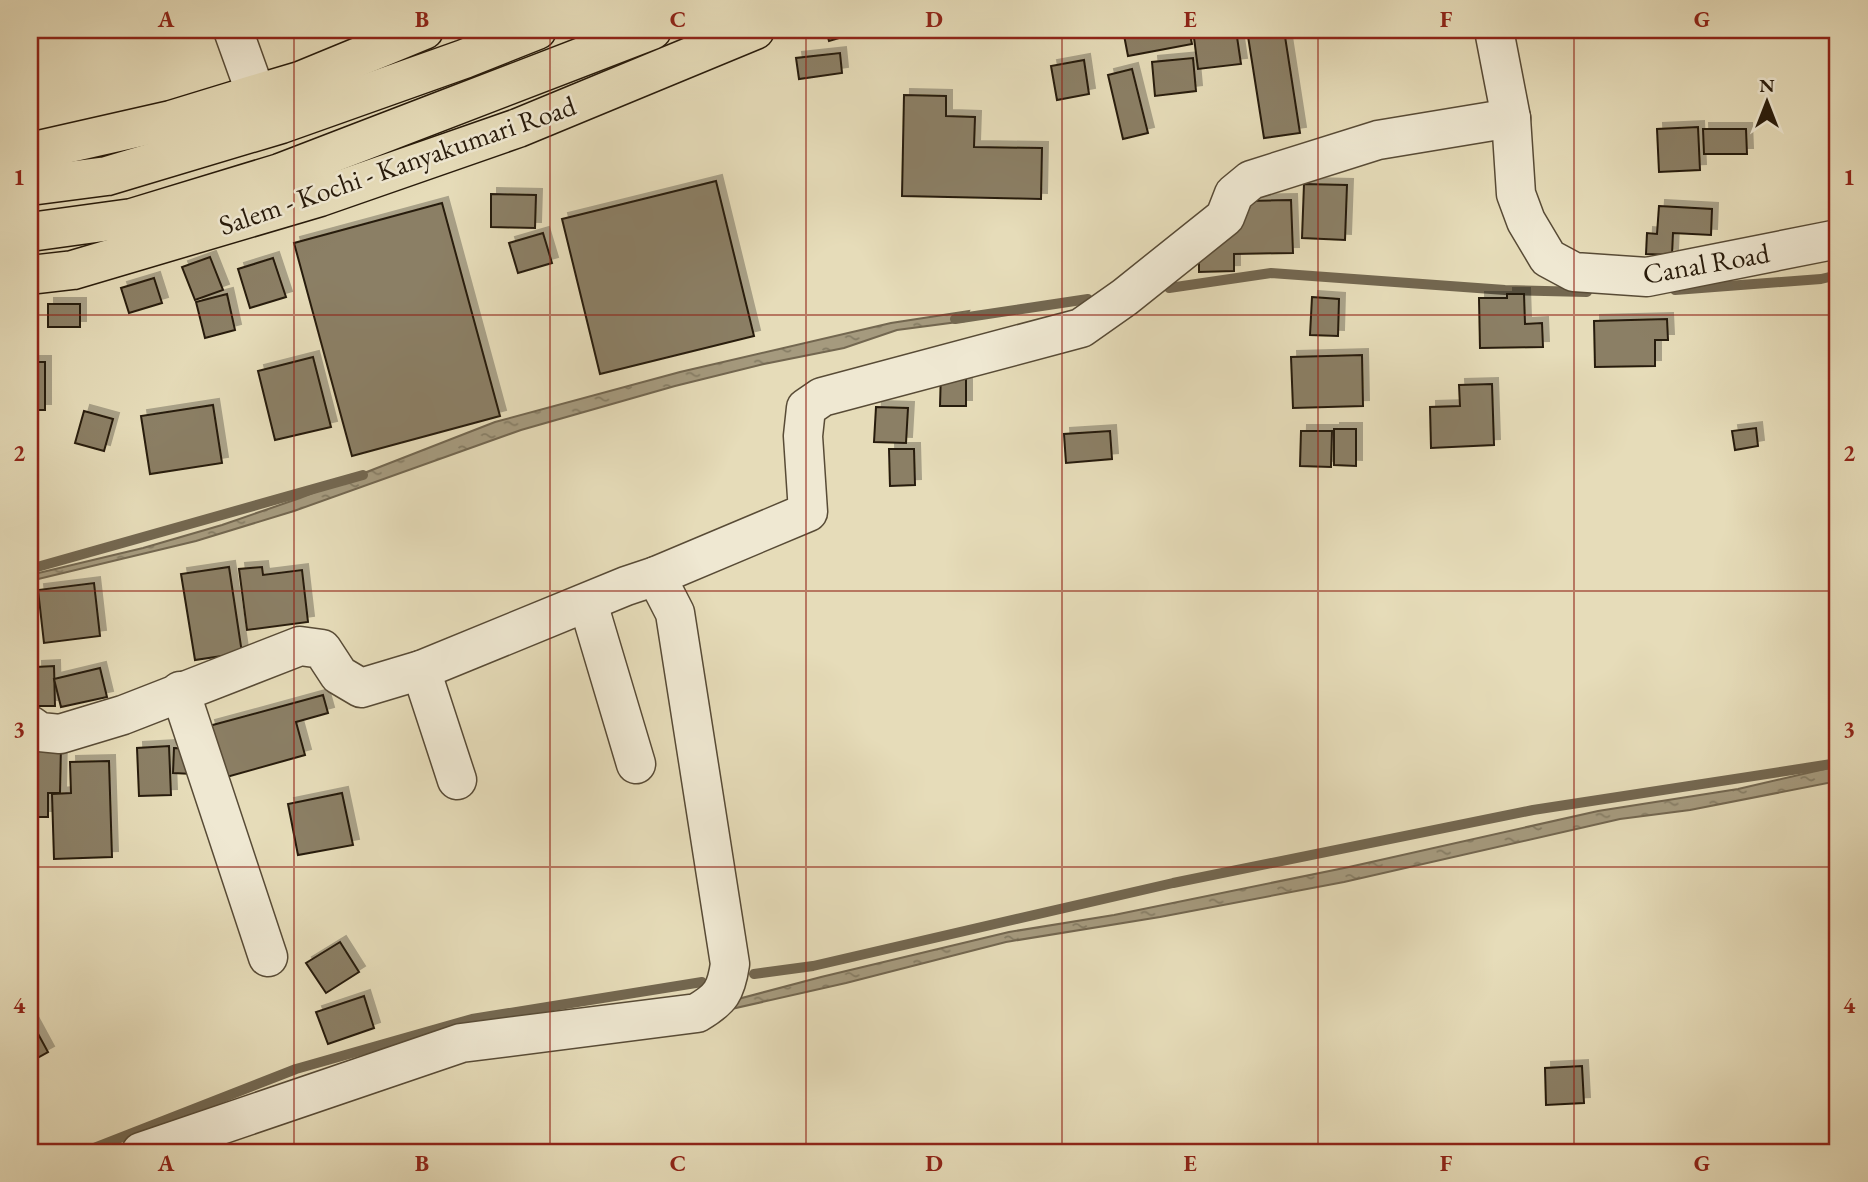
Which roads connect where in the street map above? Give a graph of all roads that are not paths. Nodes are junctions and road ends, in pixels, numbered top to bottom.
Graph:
1 (233, 30) edge
2 (424, 30) edge
3 (537, 30) edge
4 (652, 30) edge
5 (755, 30) edge
6 (1494, 30) edge
7 (257, 94) junction
8 (1511, 118) junction
9 (30, 152) edge
10 (30, 186) edge
11 (30, 232) edge
12 (1838, 239) edge
13 (30, 275) edge
14 (656, 576) junction
15 (588, 603) junction
16 (421, 670) junction
17 (180, 691) junction
18 (30, 725) edge
19 (636, 764) dead end
20 (457, 780) dead end
21 (268, 957) dead end
22 (141, 1152) edge

1 - 7 street
2 - 7 highway
3 - 10 highway
4 - 11 highway
5 - 13 highway, Salem - Kochi - Kanyakumari Road
6 - 8 street
7 - 9 highway
8 - 12 street, Canal Road
8 - 14 street
14 - 15 street
14 - 22 street
15 - 16 street
15 - 19 street
16 - 17 street
16 - 20 street
17 - 18 street
17 - 21 street

